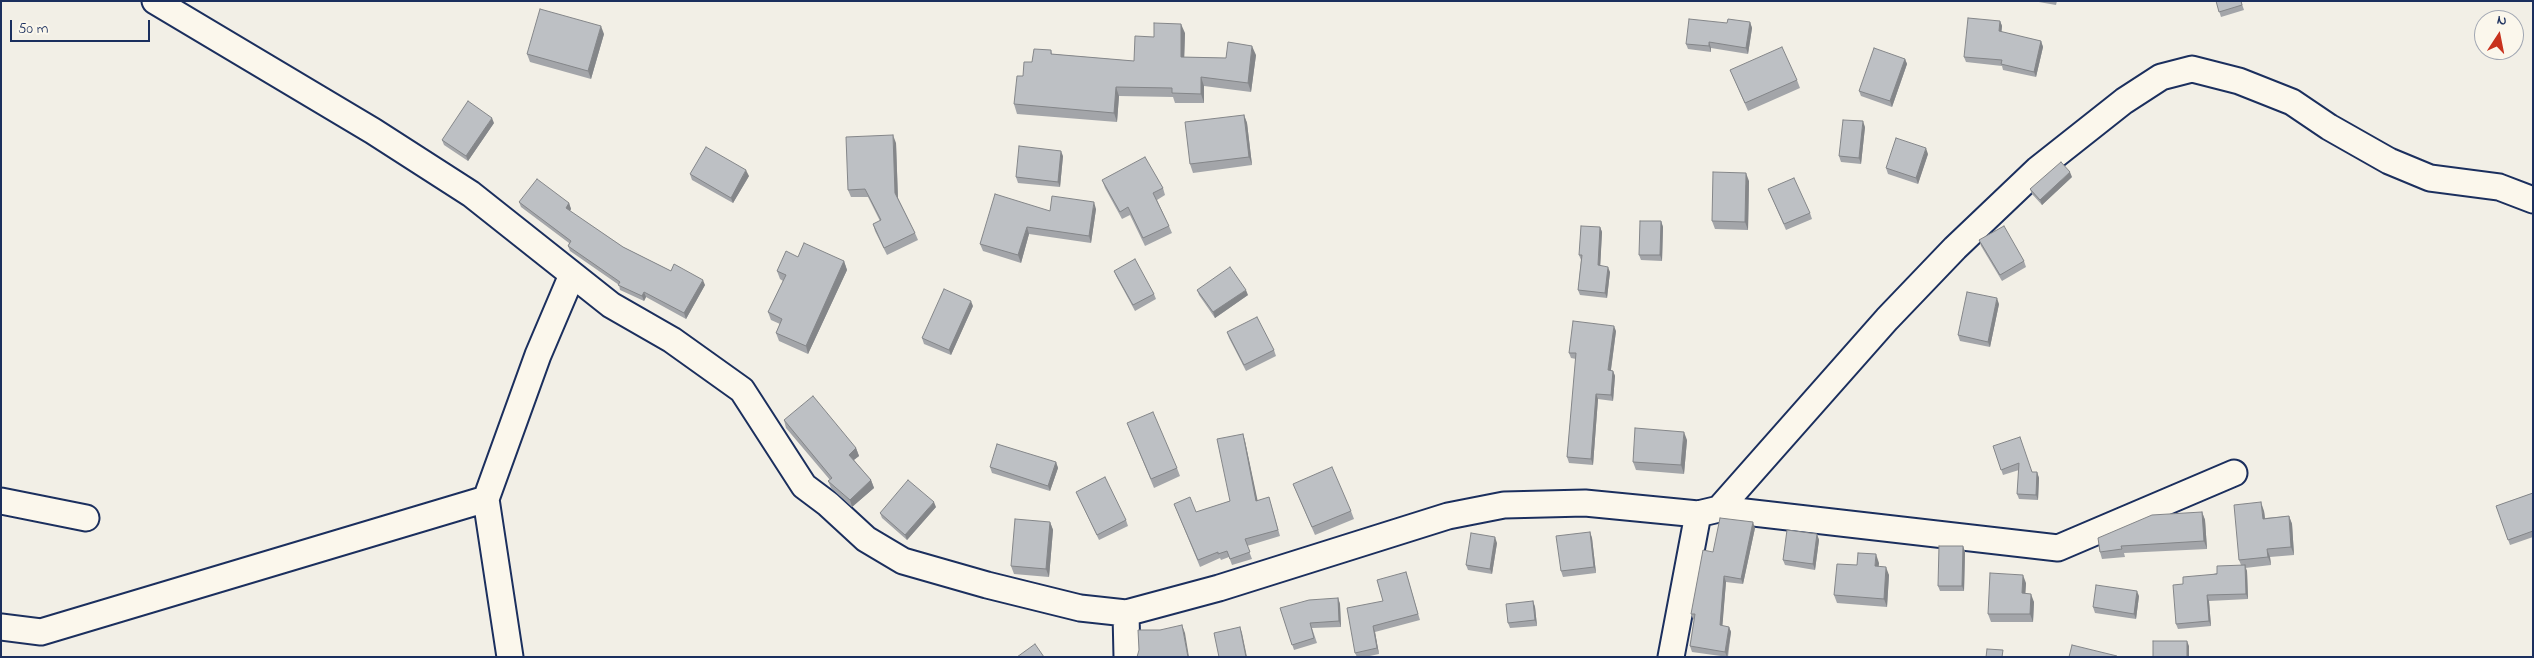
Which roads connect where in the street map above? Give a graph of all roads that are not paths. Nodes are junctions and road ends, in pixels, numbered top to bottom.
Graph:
1 (155, 1) edge
2 (2533, 200) edge
3 (572, 274) junction
4 (2234, 473) dead end
5 (486, 499) junction
6 (1, 502) edge
7 (1708, 512) junction
8 (86, 518) dead end
9 (1126, 613) junction
10 (1, 627) edge
11 (510, 657) edge
12 (1127, 657) edge
13 (1671, 657) edge

1 - 3 street
2 - 7 street
3 - 5 street
3 - 9 street
4 - 7 street
5 - 10 street
5 - 11 street
6 - 8 street
7 - 9 street
7 - 13 street
9 - 12 street

